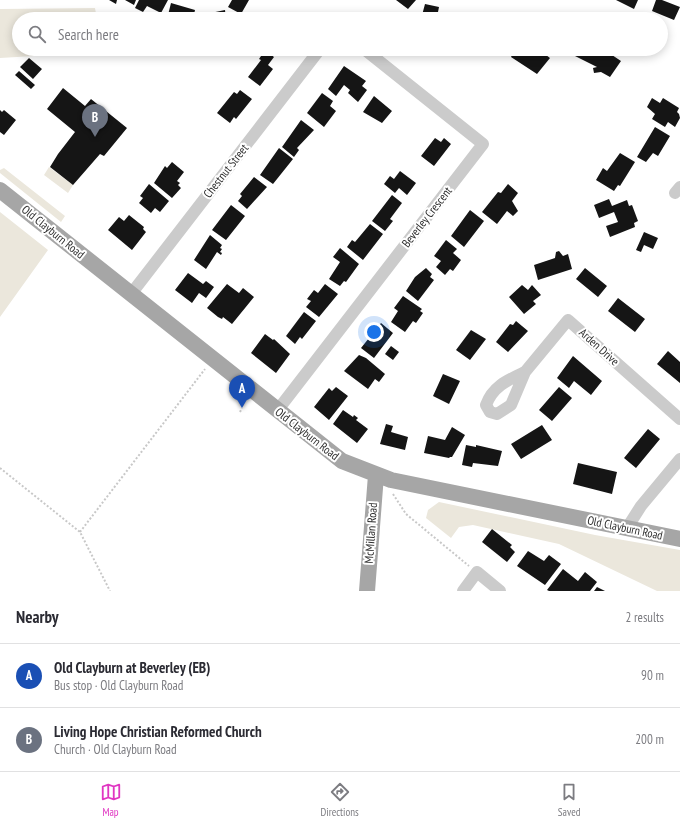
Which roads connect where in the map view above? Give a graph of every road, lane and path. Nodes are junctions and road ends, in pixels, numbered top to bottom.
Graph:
1 (315, 56) edge
2 (373, 56) edge
3 (0, 190) edge
4 (131, 294) junction
5 (212, 359) junction
6 (525, 372) dead end
7 (242, 408) dead end
8 (277, 411) junction
9 (240, 412) dead end
10 (680, 419) edge
11 (680, 459) edge
12 (0, 468) edge
13 (376, 475) junction
14 (391, 480) junction
15 (627, 528) junction
16 (80, 532) junction
17 (680, 540) edge
18 (477, 572) junction
19 (110, 591) edge
20 (367, 591) edge
21 (463, 591) edge
22 (500, 591) edge

1 - 4 street, Chestnut Street
2 - 8 street, Beverley Crescent
3 - 4 main road, Old Clayburn Road
4 - 5 main road, Old Clayburn Road
5 - 8 main road, Old Clayburn Road
5 - 16 path
6 - 10 street, Arden Drive
7 - 9 path
8 - 13 main road, Old Clayburn Road
11 - 15 street
12 - 16 path
13 - 14 main road, Old Clayburn Road
13 - 20 main road, McMillan Road
14 - 15 main road, Old Clayburn Road
14 - 18 path
15 - 17 main road, Old Clayburn Road
16 - 19 path
18 - 21 street
18 - 22 street

